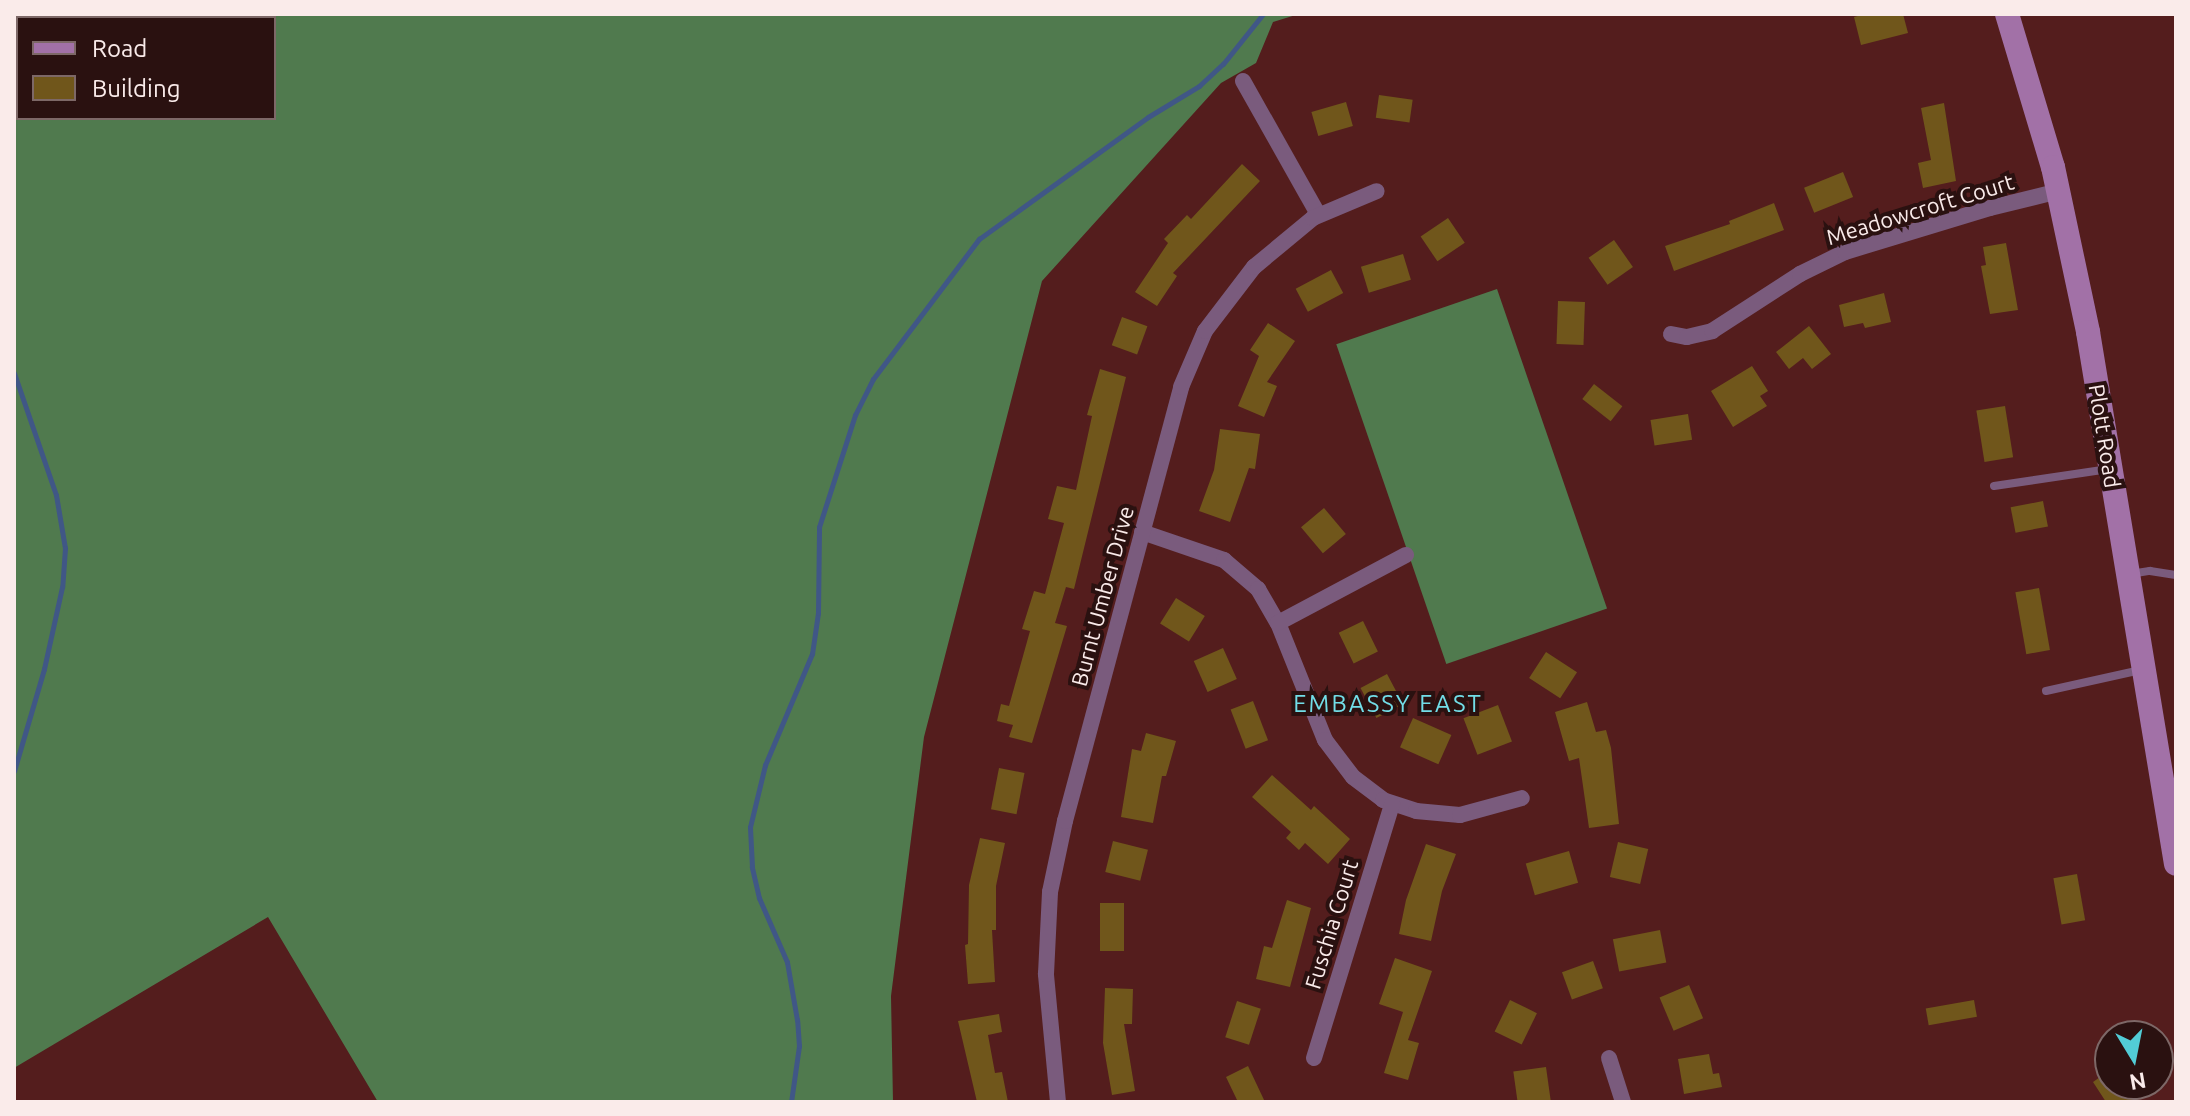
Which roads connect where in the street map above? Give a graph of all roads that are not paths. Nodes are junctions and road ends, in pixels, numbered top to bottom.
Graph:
1 (2007, 14) edge
2 (1243, 81) dead end
3 (1377, 191) dead end
4 (2059, 191) junction
5 (1318, 214) junction
6 (1671, 334) dead end
7 (2110, 469) junction
8 (1994, 486) dead end
9 (1142, 532) junction
10 (1406, 555) dead end
11 (2127, 575) junction
12 (2176, 575) edge
13 (1278, 623) junction
14 (2142, 670) junction
15 (2046, 691) dead end
16 (1522, 798) dead end
17 (1392, 804) junction
18 (2176, 864) edge
19 (1314, 1058) dead end
20 (1609, 1058) dead end
21 (1058, 1102) edge
22 (1623, 1102) edge

1 - 4 street, Plott Road
2 - 5 street
3 - 5 street, Burnt Umber Drive
4 - 6 street, Meadowcroft Court
4 - 7 street, Plott Road
5 - 9 street, Burnt Umber Drive
7 - 8 lane
7 - 11 street, Plott Road
9 - 13 street
9 - 21 street, Burnt Umber Drive
10 - 13 street
11 - 12 lane
11 - 14 street, Plott Road
13 - 17 street
14 - 15 lane
14 - 18 street, Plott Road
16 - 17 street
17 - 19 street, Fuschia Court
20 - 22 street

